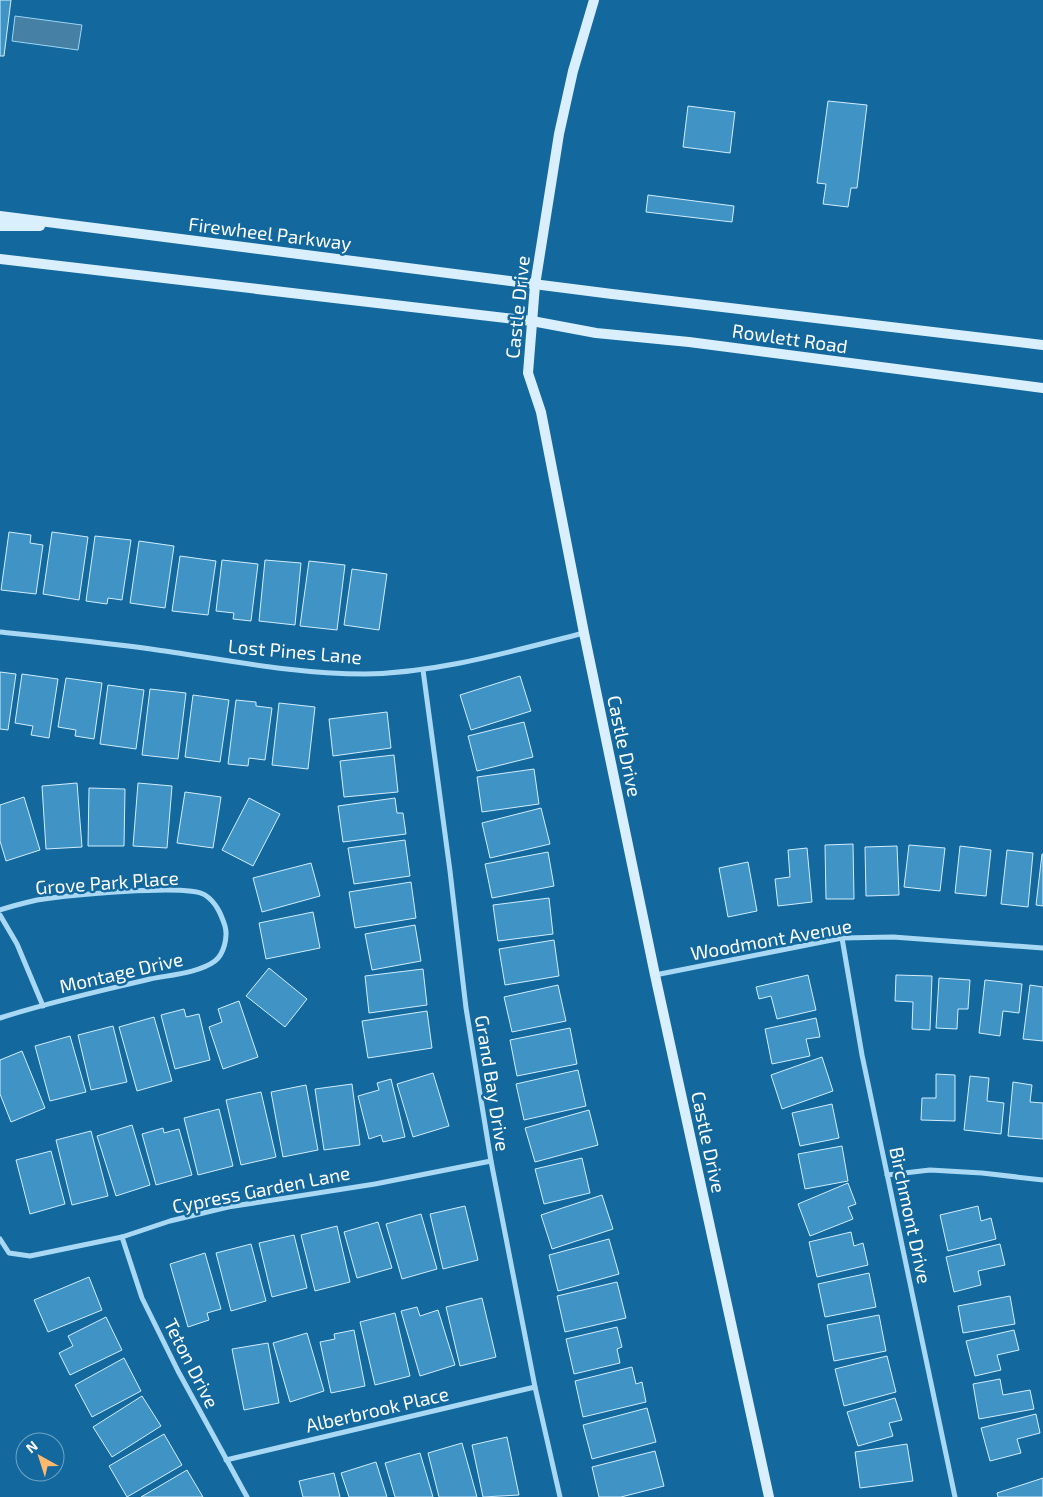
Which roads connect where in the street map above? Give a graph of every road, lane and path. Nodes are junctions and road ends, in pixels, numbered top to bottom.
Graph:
1 (594, 0) edge
2 (0, 216) edge
3 (0, 226) edge
4 (83, 226) junction
5 (0, 258) edge
6 (536, 285) junction
7 (532, 321) junction
8 (1043, 345) edge
9 (1043, 388) edge
10 (0, 632) edge
11 (584, 633) junction
12 (423, 670) junction
13 (0, 910) edge
14 (0, 914) edge
15 (226, 929) joint
16 (842, 938) junction
17 (1043, 948) edge
18 (655, 975) junction
19 (43, 1006) junction
20 (0, 1018) edge
21 (491, 1161) junction
22 (887, 1176) junction
23 (1043, 1180) edge
24 (122, 1237) junction
25 (0, 1239) edge
26 (534, 1387) junction
27 (226, 1460) junction
28 (247, 1497) edge
29 (560, 1497) edge
30 (769, 1497) edge
31 (955, 1497) edge

1 - 6 main road, Castle Drive
2 - 4 main road, Firewheel Parkway
3 - 4 main road
4 - 6 main road, Firewheel Parkway
5 - 7 main road
6 - 7 main road, Castle Drive
6 - 8 main road, Rowlett Road
7 - 9 main road, Rowlett Road
7 - 11 main road, Castle Drive
10 - 12 street, Lost Pines Lane
11 - 12 street, Lost Pines Lane
11 - 18 main road, Castle Drive
12 - 21 street, Grand Bay Drive
13 - 15 street, Grove Park Place
14 - 19 street
15 - 19 street, Montage Drive
16 - 17 street, Woodmont Avenue
16 - 18 street, Woodmont Avenue
16 - 22 street, Birchmont Drive
18 - 30 main road, Castle Drive
19 - 20 street, Montage Drive
21 - 24 street, Cypress Garden Lane
21 - 26 street, Grand Bay Drive
22 - 23 street
22 - 31 street, Birchmont Drive
24 - 25 street, Cypress Garden Lane
24 - 27 street, Teton Drive
26 - 27 street, Alberbrook Place
26 - 29 street, Grand Bay Drive
27 - 28 street, Teton Drive

